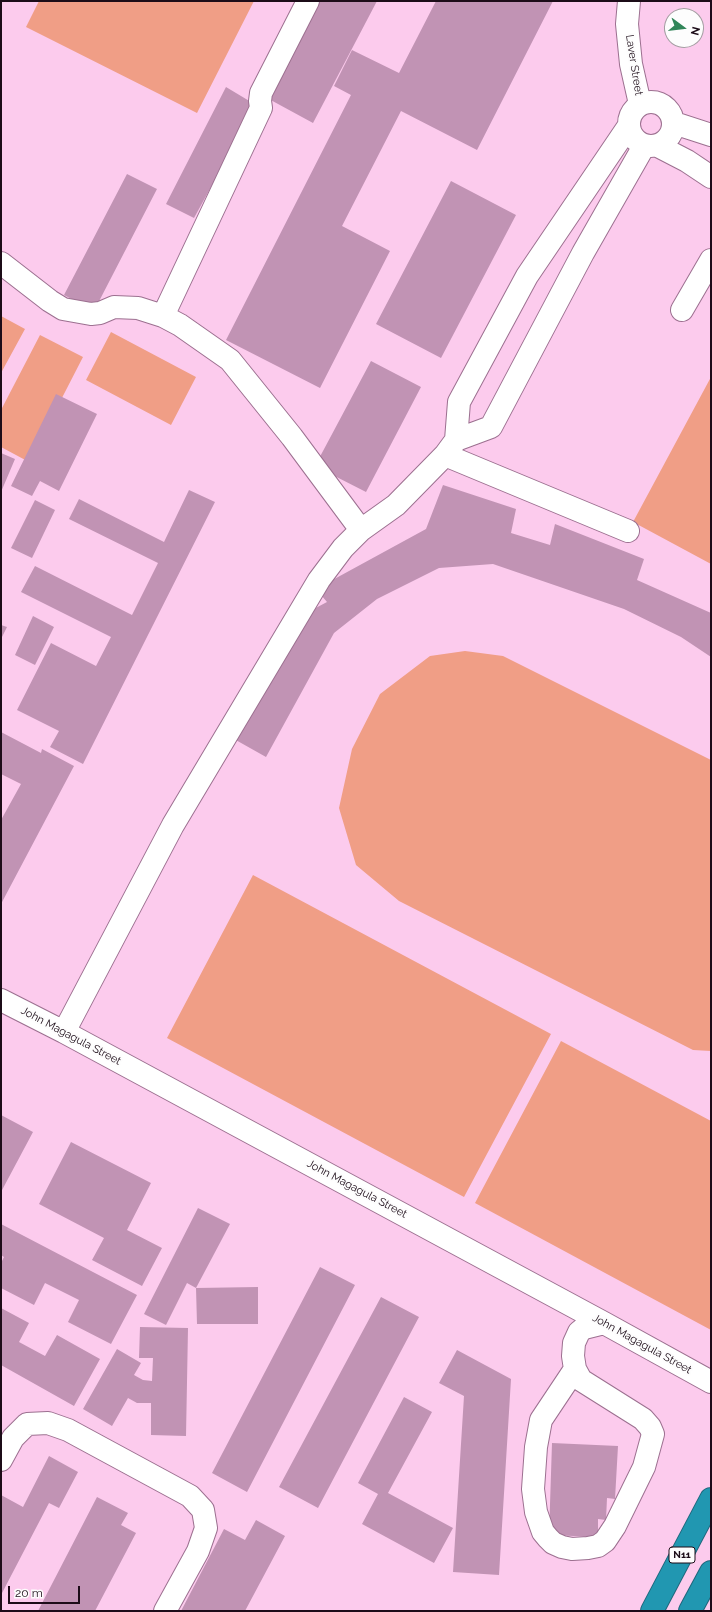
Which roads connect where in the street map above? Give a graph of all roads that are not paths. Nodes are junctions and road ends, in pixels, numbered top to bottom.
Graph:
1 (308, 1) edge
2 (629, 1) edge
3 (640, 104) junction
4 (674, 123) junction
5 (628, 127) junction
6 (711, 135) edge
7 (651, 146) junction
8 (711, 177) edge
9 (711, 260) edge
10 (1, 263) edge
11 (682, 310) dead end
12 (162, 316) junction
13 (450, 447) junction
14 (361, 530) junction
15 (628, 530) dead end
16 (1, 1000) edge
17 (64, 1032) junction
18 (604, 1323) junction
19 (575, 1369) junction
20 (711, 1382) edge
21 (1, 1460) edge
22 (711, 1499) edge
23 (711, 1572) edge
24 (165, 1611) edge
25 (652, 1611) edge
26 (690, 1611) edge

1 - 12 street
2 - 3 street, Laver Street
3 - 4 street
3 - 5 street
4 - 6 street
4 - 7 street
5 - 7 street
5 - 13 street
7 - 8 street
7 - 13 street
9 - 11 street
10 - 12 street
12 - 14 street
13 - 14 street
13 - 15 street
14 - 17 street
16 - 17 street, John Magagula Street
17 - 18 street, John Magagula Street
18 - 19 street
18 - 20 street, John Magagula Street
19 - 19 street
21 - 24 street
22 - 25 highway, N11
23 - 26 highway

